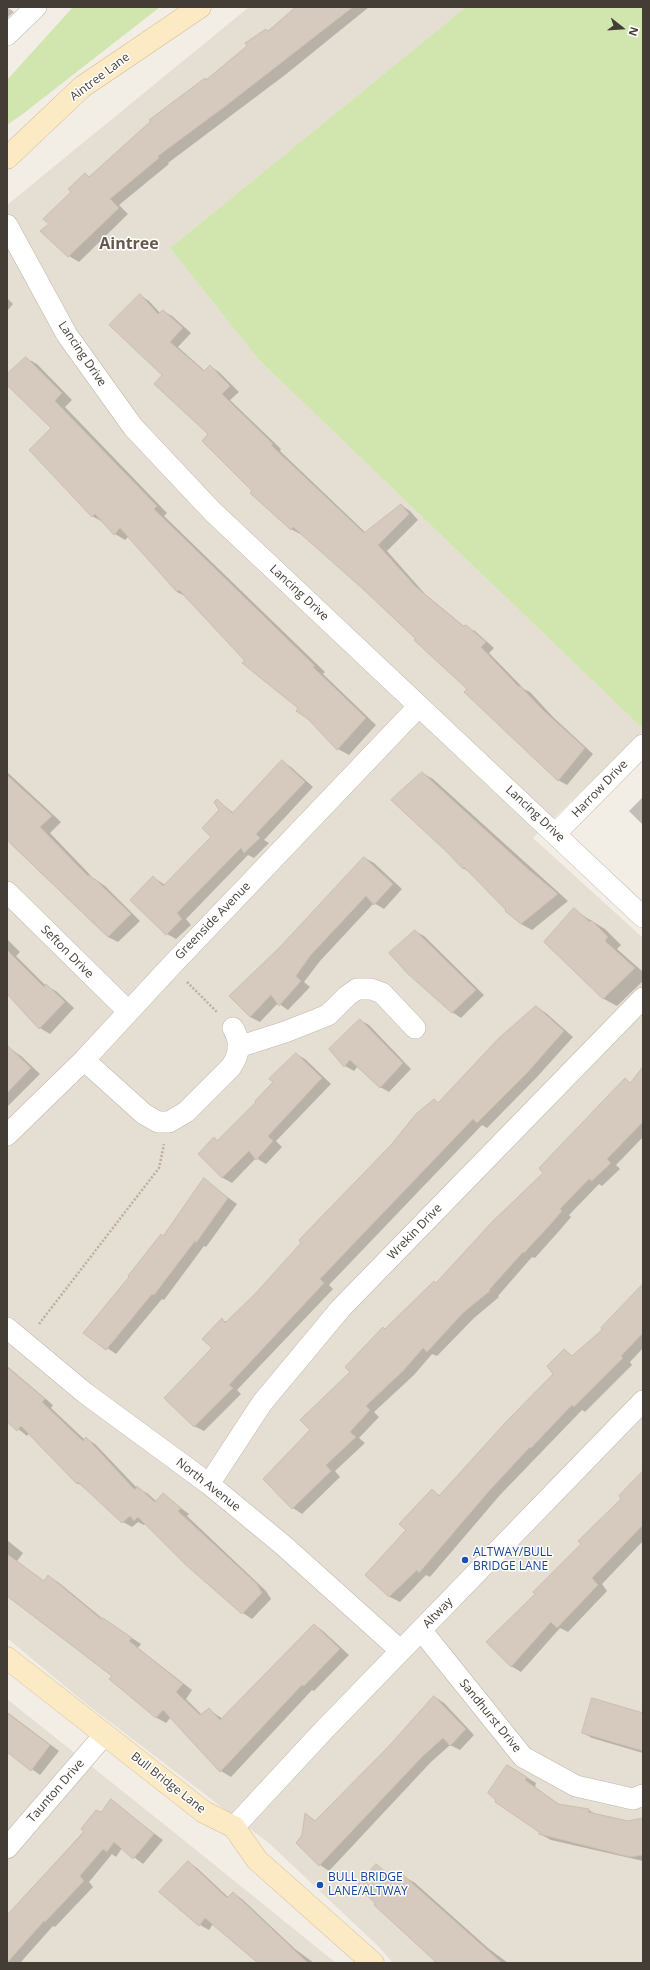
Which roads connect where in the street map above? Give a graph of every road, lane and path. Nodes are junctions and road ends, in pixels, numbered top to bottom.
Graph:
1 (36, 7) edge
2 (200, 7) edge
3 (7, 35) edge
4 (7, 158) edge
5 (7, 225) edge
6 (419, 706) junction
7 (643, 745) edge
8 (556, 833) junction
9 (7, 892) edge
10 (643, 917) edge
11 (171, 966) junction
12 (643, 998) edge
13 (128, 1011) junction
14 (415, 1028) dead end
15 (236, 1038) junction
16 (84, 1060) junction
17 (168, 1122) junction
18 (7, 1135) edge
19 (7, 1328) edge
20 (25, 1343) junction
21 (643, 1401) edge
22 (209, 1484) junction
23 (421, 1630) junction
24 (401, 1650) junction
25 (7, 1658) edge
26 (105, 1734) junction
27 (643, 1795) edge
28 (234, 1827) junction
29 (7, 1848) edge
30 (373, 1963) edge

1 - 3 street
2 - 4 street, Aintree Lane
5 - 6 street, Lancing Drive
6 - 8 street, Lancing Drive
6 - 11 street, Greenside Avenue
7 - 8 street, Harrow Drive
8 - 10 street, Lancing Drive
9 - 13 street, Sefton Drive
11 - 13 street, Greenside Avenue
11 - 15 path
12 - 22 street, Wrekin Drive
13 - 16 street, Greenside Avenue
14 - 15 street
15 - 17 street
16 - 17 street
16 - 18 street, Greenside Avenue
17 - 20 path
19 - 20 street, North Avenue
20 - 22 street, North Avenue
21 - 23 street, Altway
22 - 24 street, North Avenue
23 - 24 street, Altway
23 - 27 street, Sandhurst Drive
24 - 28 street, Altway
25 - 26 street, Bull Bridge Lane
26 - 28 street, Bull Bridge Lane
26 - 29 street, Taunton Drive
28 - 30 street, Bull Bridge Lane

